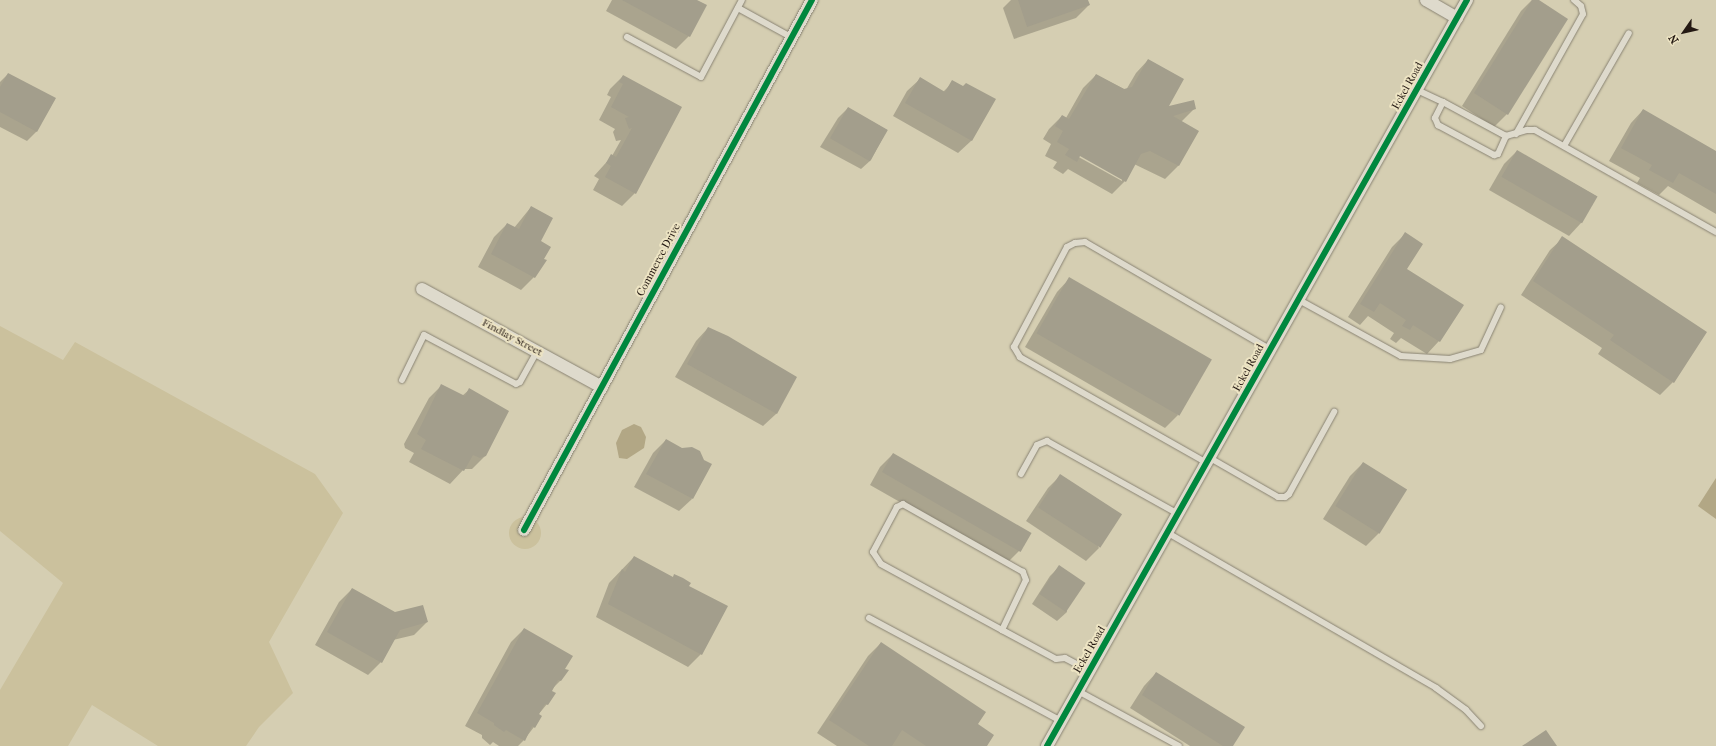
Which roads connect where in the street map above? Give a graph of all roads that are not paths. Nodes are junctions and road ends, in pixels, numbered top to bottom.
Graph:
1 (742, 0) edge
2 (812, 0) edge
3 (1426, 0) edge
4 (1467, 0) edge
5 (1574, 0) edge
6 (738, 8) junction
7 (1457, 18) junction
8 (1629, 33) dead end
9 (627, 37) dead end
10 (792, 37) junction
11 (1417, 90) junction
12 (1443, 102) junction
13 (1516, 134) junction
14 (1506, 136) junction
15 (1564, 146) junction
16 (1716, 232) edge
17 (422, 289) dead end
18 (1299, 300) junction
19 (1501, 306) dead end
20 (1271, 350) junction
21 (537, 351) junction
22 (402, 380) dead end
23 (602, 386) junction
24 (1334, 412) dead end
25 (1208, 461) junction
26 (1021, 474) dead end
27 (1178, 514) junction
28 (524, 530) dead end
29 (1168, 533) junction
30 (869, 618) dead end
31 (1002, 630) junction
32 (1089, 671) junction
33 (1078, 691) junction
34 (1061, 721) junction
35 (1481, 726) dead end
36 (1047, 746) edge
37 (1179, 746) edge

1 - 6 lane
2 - 10 street, Commerce Drive
3 - 7 street
4 - 7 street, Eckel Road
5 - 13 lane
6 - 9 lane
6 - 10 lane
7 - 11 street, Eckel Road
8 - 15 lane
10 - 23 street, Commerce Drive
11 - 12 lane
11 - 18 street, Eckel Road
12 - 14 lane
12 - 14 lane
13 - 14 lane
13 - 15 lane
15 - 16 lane
17 - 21 street, Findlay Street
18 - 19 lane
18 - 20 street, Eckel Road
20 - 25 street, Eckel Road
20 - 25 lane
21 - 22 lane
21 - 23 street, Findlay Street
23 - 28 street, Commerce Drive
24 - 25 lane
25 - 27 street, Eckel Road
26 - 27 lane
27 - 29 street, Eckel Road
29 - 32 street, Eckel Road
29 - 35 lane
30 - 34 lane
31 - 31 lane
31 - 32 lane
32 - 33 street, Eckel Road
33 - 34 street, Eckel Road
33 - 37 lane
34 - 36 street, Eckel Road

